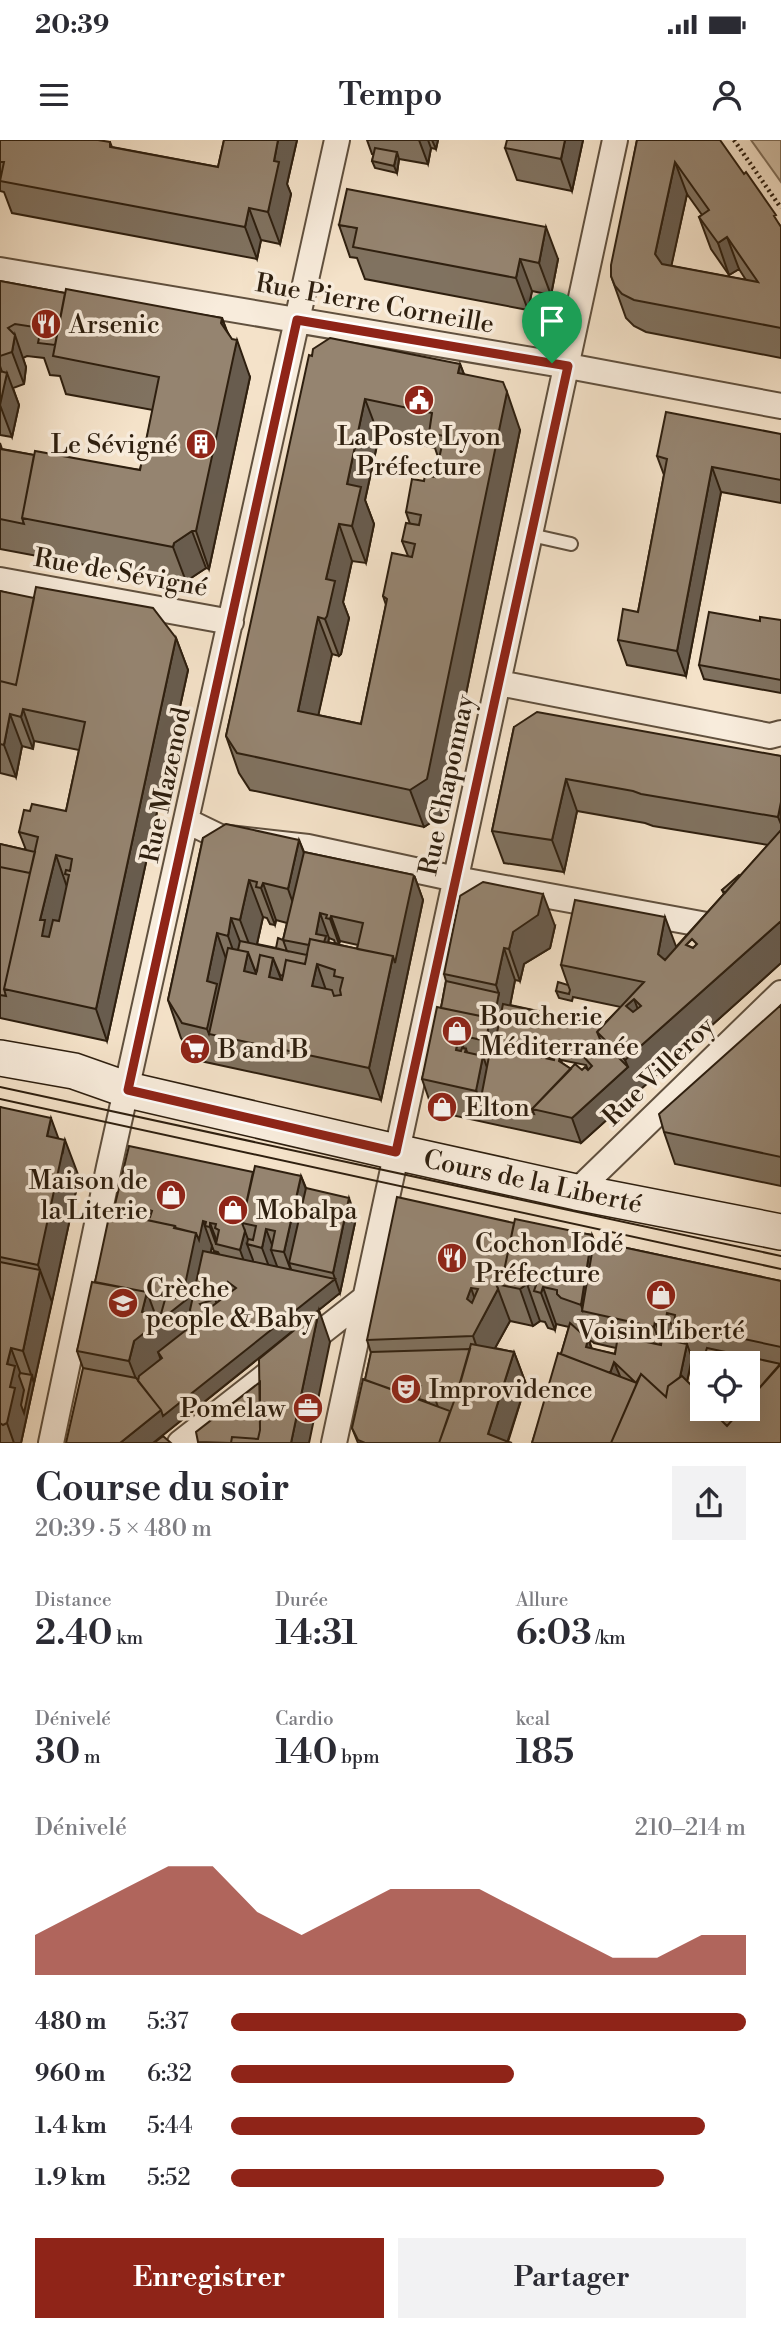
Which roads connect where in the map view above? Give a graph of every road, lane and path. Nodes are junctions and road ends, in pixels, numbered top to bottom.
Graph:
1 (337, 140) edge
2 (615, 140) edge
3 (734, 140) edge
4 (781, 208) edge
5 (0, 270) edge
6 (297, 320) junction
7 (568, 366) junction
8 (781, 406) edge
9 (531, 535) junction
10 (571, 544) dead end
11 (0, 580) edge
12 (231, 622) junction
13 (499, 683) junction
14 (781, 733) edge
15 (187, 821) junction
16 (456, 879) junction
17 (712, 926) edge
18 (781, 993) edge
19 (0, 1058) edge
20 (128, 1090) junction
21 (396, 1152) junction
22 (576, 1192) junction
23 (781, 1232) edge
24 (365, 1298) junction
25 (51, 1443) edge
26 (180, 1443) edge
27 (334, 1443) edge

1 - 6 street, Rue Mazenod
2 - 7 street, Rue Chaponnay
3 - 4 path
5 - 6 street, Rue Pierre Corneille
6 - 7 street, Rue Pierre Corneille
6 - 12 street, Rue Mazenod
7 - 8 street, Rue Pierre Corneille
7 - 9 street, Rue Chaponnay
9 - 10 lane
9 - 13 street, Rue Chaponnay
11 - 12 street, Rue de Sévigné
12 - 15 street, Rue Mazenod
13 - 14 street
13 - 16 street, Rue Chaponnay
15 - 16 street
15 - 20 street, Rue Mazenod
16 - 17 street
16 - 21 street, Rue Chaponnay
18 - 22 street, Rue Villeroy
19 - 20 street, Cours de la Liberté
20 - 21 street, Cours de la Liberté
20 - 25 street, Rue Mazenod
21 - 22 street, Cours de la Liberté
21 - 24 street, Rue Chaponnay
22 - 23 street, Cours de la Liberté
24 - 26 street
24 - 27 street, Rue Chaponnay

